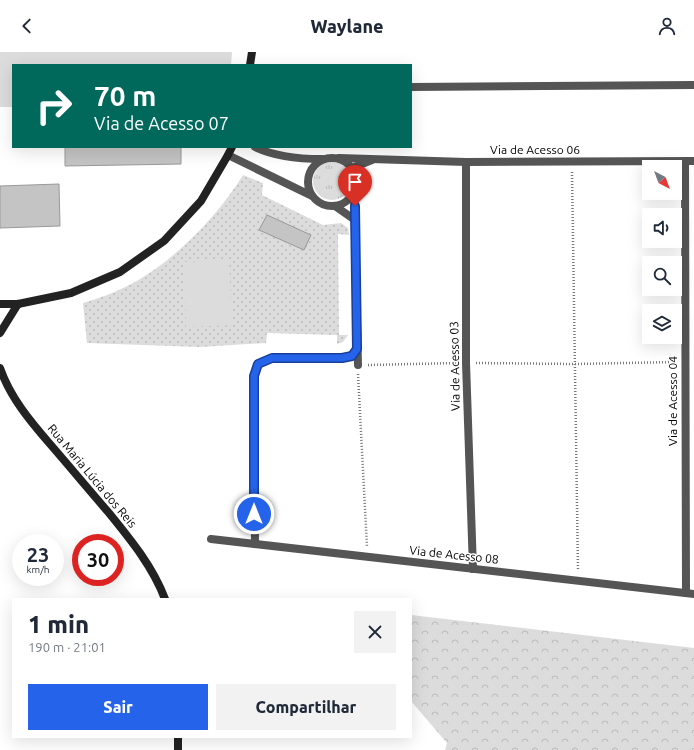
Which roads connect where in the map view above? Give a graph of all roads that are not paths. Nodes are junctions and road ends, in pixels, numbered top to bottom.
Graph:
1 (252, 52) edge
2 (250, 64) edge
3 (694, 85) edge
4 (412, 87) edge
5 (232, 148) edge
6 (257, 148) edge
7 (228, 155) junction
8 (339, 158) junction
9 (323, 159) junction
10 (377, 159) junction
11 (685, 161) junction
12 (694, 161) edge
13 (466, 162) junction
14 (352, 168) junction
15 (354, 191) junction
16 (312, 196) junction
17 (335, 206) junction
18 (355, 220) junction
19 (0, 304) edge
20 (18, 304) junction
21 (0, 333) edge
22 (357, 349) junction
23 (358, 365) road end
24 (0, 368) edge
25 (211, 540) dead end
26 (254, 544) junction
27 (472, 569) junction
28 (690, 593) edge
29 (165, 598) edge
30 (178, 738) edge
31 (178, 750) edge

1 - 2 street
3 - 4 street
5 - 7 street
6 - 9 street
7 - 16 street
7 - 20 street
8 - 9 street
8 - 10 street, Via de Acesso 06
8 - 14 street
9 - 16 street
10 - 13 street, Via de Acesso 06
10 - 14 street, Via de Acesso 06
11 - 12 street, Via de Acesso 06
11 - 13 street, Via de Acesso 06
11 - 28 street, Via de Acesso 04
13 - 27 street, Via de Acesso 03
14 - 15 street
15 - 17 street
15 - 18 street
16 - 17 street
17 - 18 street
18 - 22 street
19 - 20 street
20 - 21 street
22 - 23 street
22 - 26 street
24 - 29 street, Rua Maria Lúcia dos Reis
25 - 26 street, Via de Acesso 08
26 - 27 street, Via de Acesso 08
27 - 28 street, Via de Acesso 08
30 - 31 street

